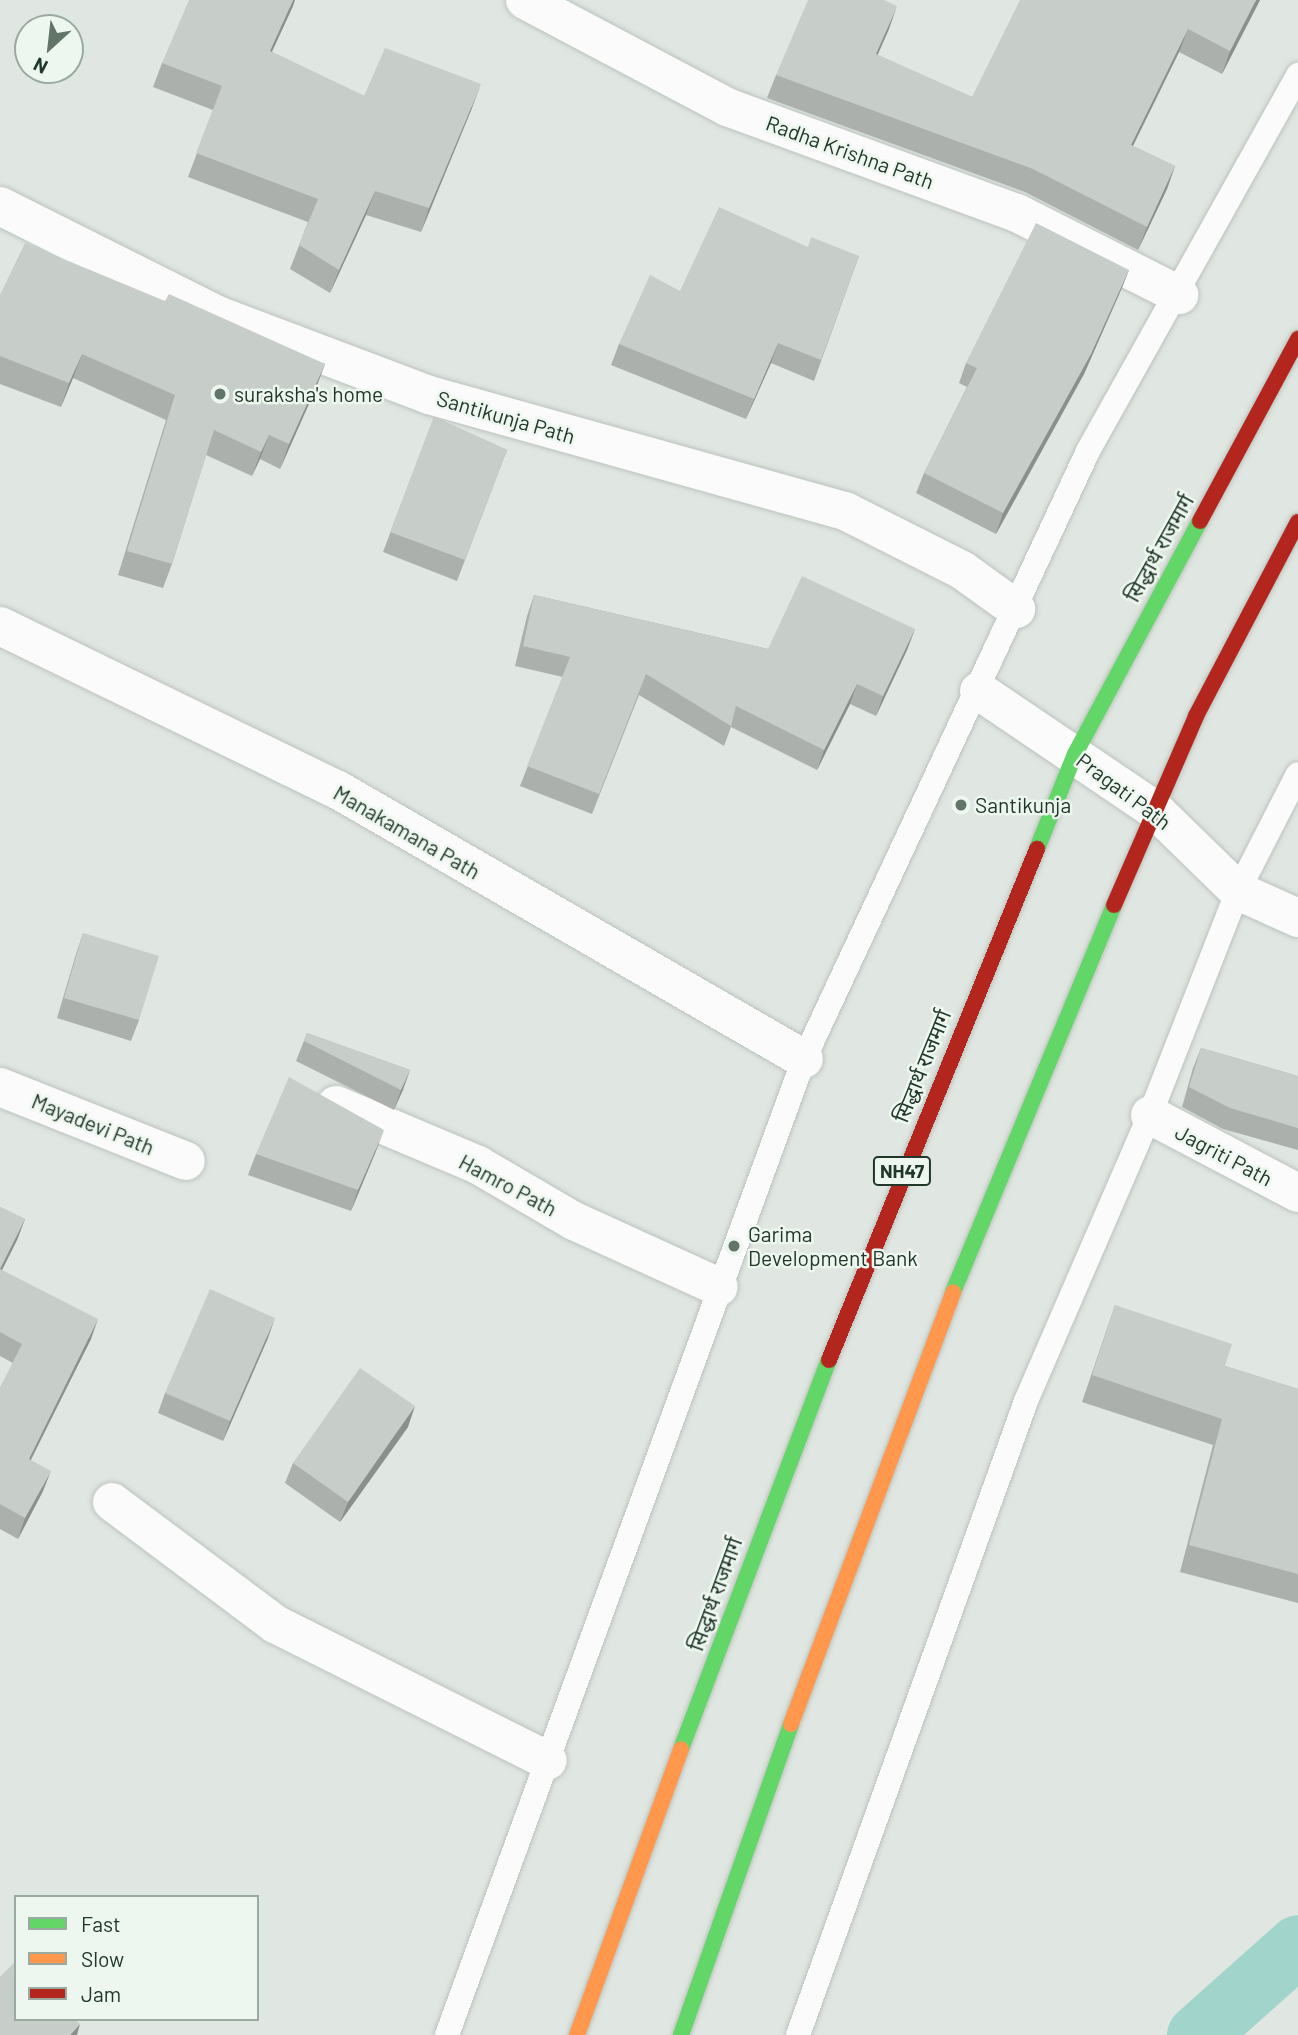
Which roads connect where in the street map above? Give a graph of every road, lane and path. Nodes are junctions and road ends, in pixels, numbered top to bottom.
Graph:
1 (525, 0) edge
2 (1298, 75) edge
3 (0, 206) edge
4 (1179, 295) junction
5 (1298, 339) edge
6 (1298, 522) edge
7 (1016, 609) junction
8 (0, 626) edge
9 (979, 691) junction
10 (1075, 754) junction
11 (1298, 774) edge
12 (1155, 810) junction
13 (1238, 891) junction
14 (1298, 918) edge
15 (804, 1059) junction
16 (0, 1087) edge
17 (309, 1090) edge
18 (1150, 1115) junction
19 (186, 1161) dead end
20 (1298, 1193) edge
21 (719, 1287) junction
22 (112, 1502) dead end
23 (548, 1761) junction
24 (447, 2035) edge
25 (578, 2035) edge
26 (681, 2035) edge
27 (798, 2035) edge

1 - 4 street, Radha Krishna Path
2 - 4 lane
3 - 7 street, Santikunja Path
4 - 7 lane
5 - 10 highway, सिद्धार्थ राजमार्ग / NH47
6 - 12 highway
7 - 9 lane
8 - 15 street, Manakamana Path
9 - 10 street, Pragati Path
9 - 15 lane
10 - 12 street, Pragati Path
10 - 25 highway, सिद्धार्थ राजमार्ग / NH47
11 - 13 lane
12 - 13 street, Pragati Path
12 - 26 highway
13 - 14 street, Pragati Path
13 - 18 lane
15 - 21 lane
16 - 19 street, Mayadevi Path
17 - 21 street, Hamro Path
18 - 20 street, Jagriti Path
18 - 27 lane
21 - 23 lane
22 - 23 street
23 - 24 lane

